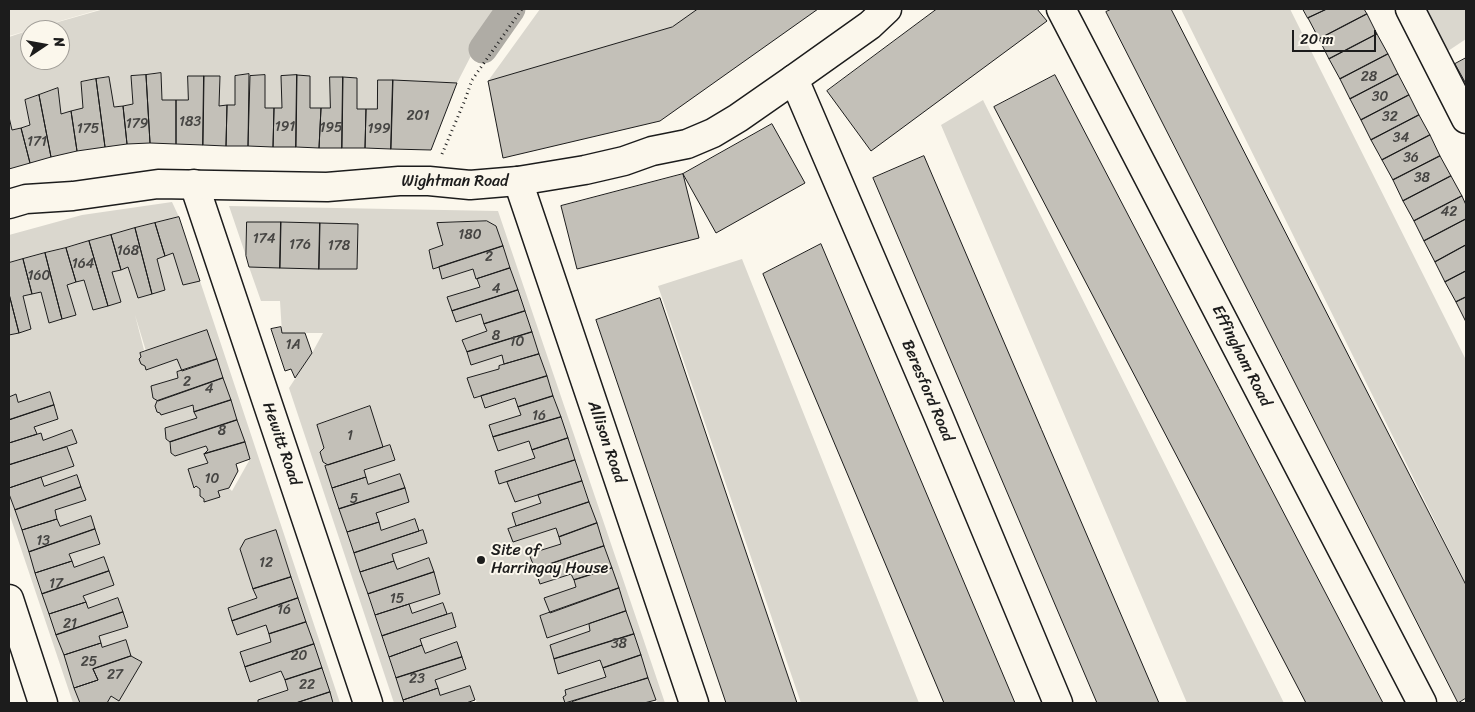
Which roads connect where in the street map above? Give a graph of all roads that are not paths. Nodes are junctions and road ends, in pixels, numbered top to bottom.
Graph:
1 (887, 9) edge
2 (1061, 9) edge
3 (1410, 9) edge
4 (794, 79) junction
5 (1466, 119) edge
6 (518, 181) junction
7 (194, 184) junction
8 (9, 204) edge
9 (9, 599) edge
10 (43, 703) edge
11 (368, 703) edge
12 (694, 703) edge
13 (1058, 703) edge
14 (1422, 703) edge

1 - 4 street, Wightman Road
2 - 14 street, Effingham Road
3 - 5 street
4 - 6 street, Wightman Road
4 - 13 street, Beresford Road
6 - 7 street, Wightman Road
6 - 12 street, Allison Road
7 - 8 street, Wightman Road
7 - 11 street, Hewitt Road
9 - 10 street

